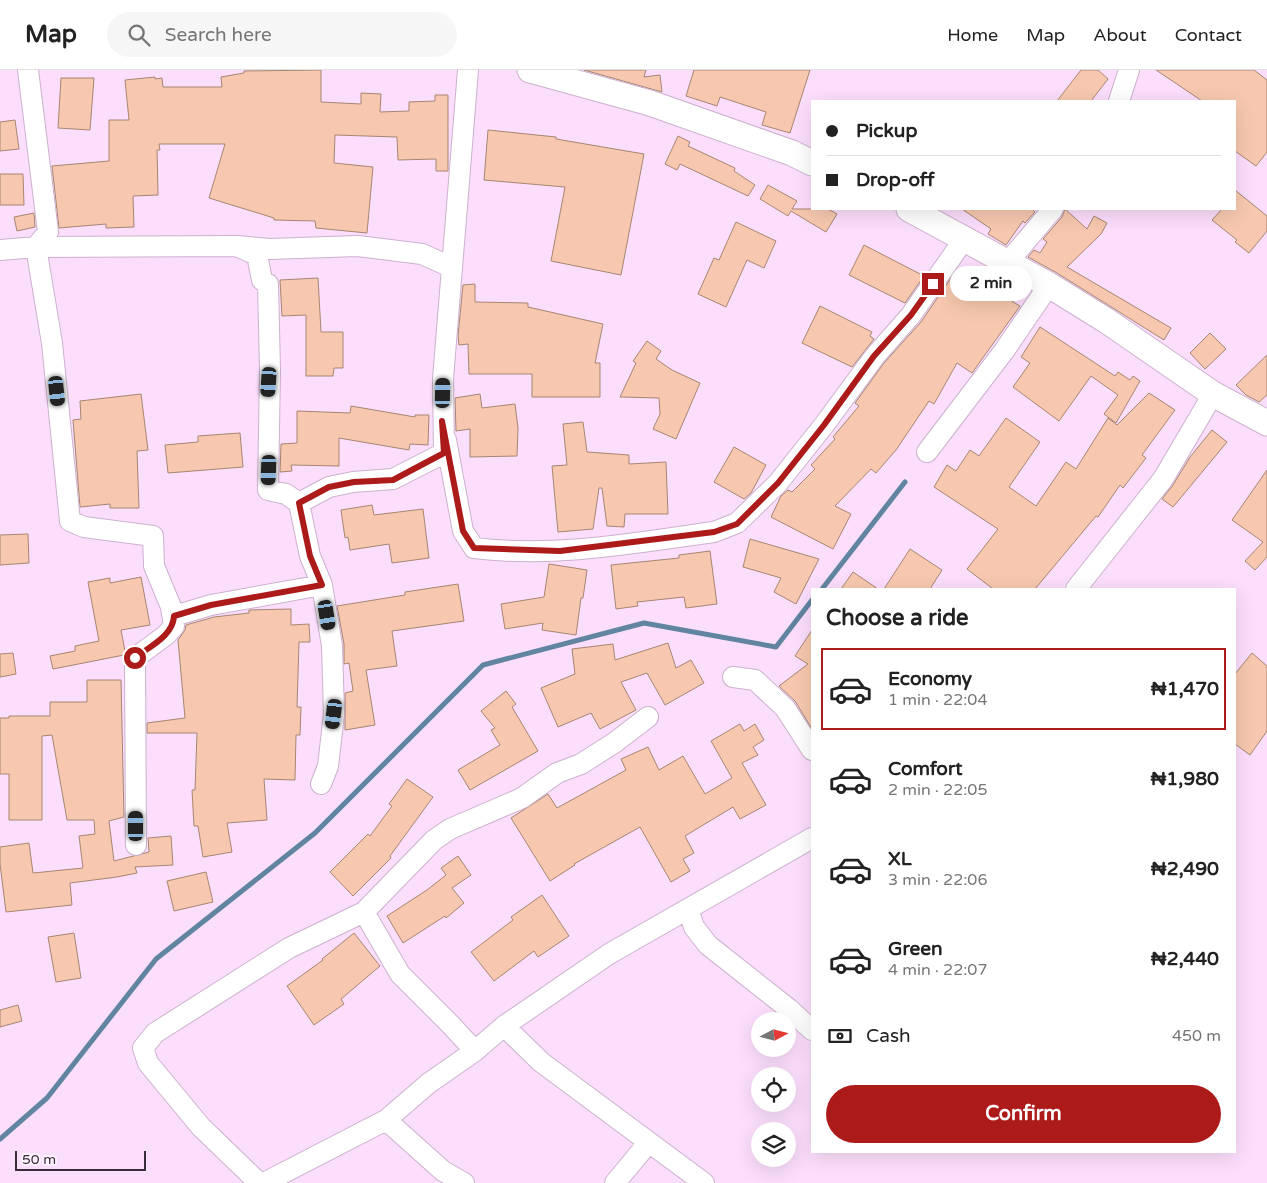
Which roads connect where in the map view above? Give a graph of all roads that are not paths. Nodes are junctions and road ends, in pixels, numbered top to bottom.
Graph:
1 (28, 70) edge
2 (468, 70) edge
3 (530, 70) edge
4 (1128, 71) edge
5 (1119, 100) edge
6 (811, 162) edge
7 (911, 210) edge
8 (1052, 210) edge
9 (965, 238) junction
10 (455, 242) junction
11 (237, 246) junction
12 (36, 247) junction
13 (270, 249) junction
14 (0, 250) edge
15 (422, 254) junction
16 (1008, 262) junction
17 (451, 267) junction
18 (268, 284) junction
19 (1049, 284) junction
20 (1213, 394) junction
21 (442, 421) junction
22 (1267, 423) edge
23 (927, 452) dead end
24 (299, 503) junction
25 (322, 585) junction
26 (1077, 588) edge
27 (174, 616) junction
28 (733, 677) dead end
29 (648, 717) dead end
30 (811, 748) edge
31 (321, 784) dead end
32 (811, 839) edge
33 (136, 845) dead end
34 (688, 909) junction
35 (364, 912) junction
36 (504, 1026) junction
37 (811, 1029) edge
38 (474, 1051) junction
39 (386, 1120) junction
40 (649, 1142) junction
41 (258, 1183) edge
42 (264, 1183) edge
43 (464, 1183) edge
44 (616, 1183) edge
45 (704, 1183) edge

1 - 12 street
2 - 10 street
3 - 6 street
4 - 5 street
7 - 9 street
8 - 16 street
9 - 16 street
9 - 21 street
10 - 15 street
10 - 17 street
11 - 12 street
11 - 13 street
11 - 18 street
12 - 14 street
12 - 27 street
13 - 15 street
13 - 18 street
15 - 17 street
16 - 19 street
17 - 21 street
18 - 24 street
19 - 20 street
19 - 23 street
20 - 22 street
20 - 26 street
21 - 24 street
24 - 25 street
25 - 27 street
25 - 31 street
27 - 33 street
28 - 30 street
29 - 35 street
32 - 34 street
34 - 36 street
34 - 37 street
35 - 38 street
35 - 41 street
36 - 38 street
36 - 40 street
38 - 39 street
39 - 42 street
39 - 43 street
40 - 44 street
40 - 45 street

